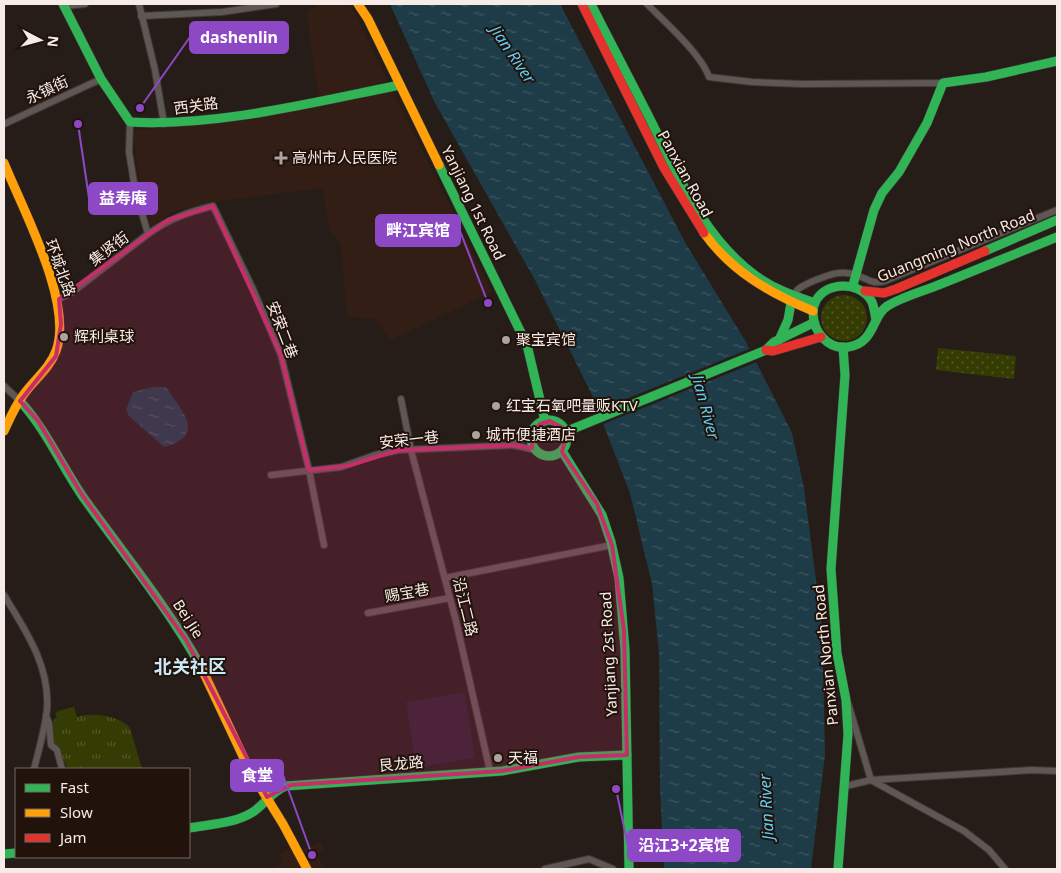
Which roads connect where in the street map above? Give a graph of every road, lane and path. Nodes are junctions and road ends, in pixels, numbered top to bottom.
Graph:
1 (85, 4) edge
2 (139, 4) edge
3 (276, 4) edge
4 (358, 4) edge
5 (582, 4) edge
6 (591, 4) edge
7 (647, 4) edge
8 (64, 5) edge
9 (141, 16) junction
10 (1057, 61) edge
11 (101, 79) junction
12 (942, 83) junction
13 (400, 85) junction
14 (130, 122) junction
15 (4, 124) edge
16 (164, 124) junction
17 (4, 162) edge
18 (213, 206) joint
19 (1056, 216) edge
20 (148, 234) junction
21 (1057, 237) edge
22 (855, 275) junction
23 (853, 285) junction
24 (865, 292) junction
25 (59, 299) junction
26 (792, 300) junction
27 (814, 307) junction
28 (876, 320) junction
29 (814, 323) junction
30 (821, 337) junction
31 (778, 340) junction
32 (843, 347) junction
33 (766, 350) junction
34 (4, 386) edge
35 (401, 399) dead end
36 (20, 401) junction
37 (545, 421) junction
38 (4, 430) edge
39 (533, 432) junction
40 (565, 432) junction
41 (513, 445) junction
42 (411, 450) junction
43 (536, 450) junction
44 (562, 451) junction
45 (309, 470) junction
46 (271, 475) dead end
47 (324, 545) dead end
48 (612, 545) junction
49 (445, 578) junction
50 (4, 595) edge
51 (450, 598) junction
52 (368, 613) dead end
53 (846, 700) junction
54 (46, 716) junction
55 (627, 755) junction
56 (34, 768) edge
57 (62, 768) edge
58 (490, 771) junction
59 (1057, 772) edge
60 (871, 780) junction
61 (846, 786) junction
62 (267, 797) junction
63 (190, 828) edge
64 (307, 869) edge
65 (545, 869) edge
66 (613, 869) edge
67 (629, 869) edge
68 (838, 869) edge
69 (1005, 869) edge

1 - 8 street
2 - 9 street
3 - 9 street
4 - 13 street, Yanjiang 1st Road
5 - 26 street, Panxian Road
6 - 26 street, Panxian Road
7 - 12 street
8 - 11 street
9 - 16 street
10 - 12 street
11 - 14 street
11 - 15 street, 永镇街
12 - 22 street
13 - 16 street, 西关路
13 - 37 street, Yanjiang 1st Road
14 - 16 street, 西关路
14 - 20 street, 集贤街
17 - 25 street, 环城北路
18 - 20 street, 集贤街
18 - 45 street, 安荣二巷
19 - 22 street
19 - 24 street, Guangming North Road
20 - 25 street, 集贤街
21 - 28 street, Guangming North Road
22 - 23 street
22 - 26 street
23 - 24 street, Guangming North Road
23 - 27 street
24 - 28 street, Guangming North Road
25 - 36 street, 环城北路
26 - 27 street, Panxian Road
26 - 31 street
27 - 29 street
28 - 32 street, Guangming North Road
29 - 30 street
29 - 31 street
30 - 32 street
30 - 33 street
31 - 33 street
32 - 53 street, Panxian North Road
33 - 40 street
34 - 36 street
35 - 42 street, 沿江二路
36 - 38 street, 环城北路
36 - 62 street, Bei Jie
37 - 39 street
37 - 40 street
39 - 41 street
39 - 43 street
40 - 44 street
41 - 42 street, 安荣一巷
41 - 43 street, 安荣一巷
42 - 45 street, 安荣一巷
42 - 49 street, 沿江二路
43 - 44 street
44 - 48 street, Yanjiang 2st Road
45 - 46 street, 安荣一巷
45 - 47 street
48 - 49 street
48 - 55 street, Yanjiang 2st Road
49 - 51 street, 沿江二路
50 - 54 street
51 - 52 street, 赐宝巷
51 - 58 street, 沿江二路
53 - 60 street
53 - 61 street, Panxian North Road
54 - 56 street
54 - 57 street
55 - 58 street, 艮龙路
55 - 67 street, Yanjiang 2st Road
58 - 62 street, 艮龙路
59 - 60 street
60 - 61 street
60 - 69 street
61 - 68 street, Panxian North Road
62 - 63 street, 艮龙路
62 - 64 street, Bei Jie
65 - 66 street

